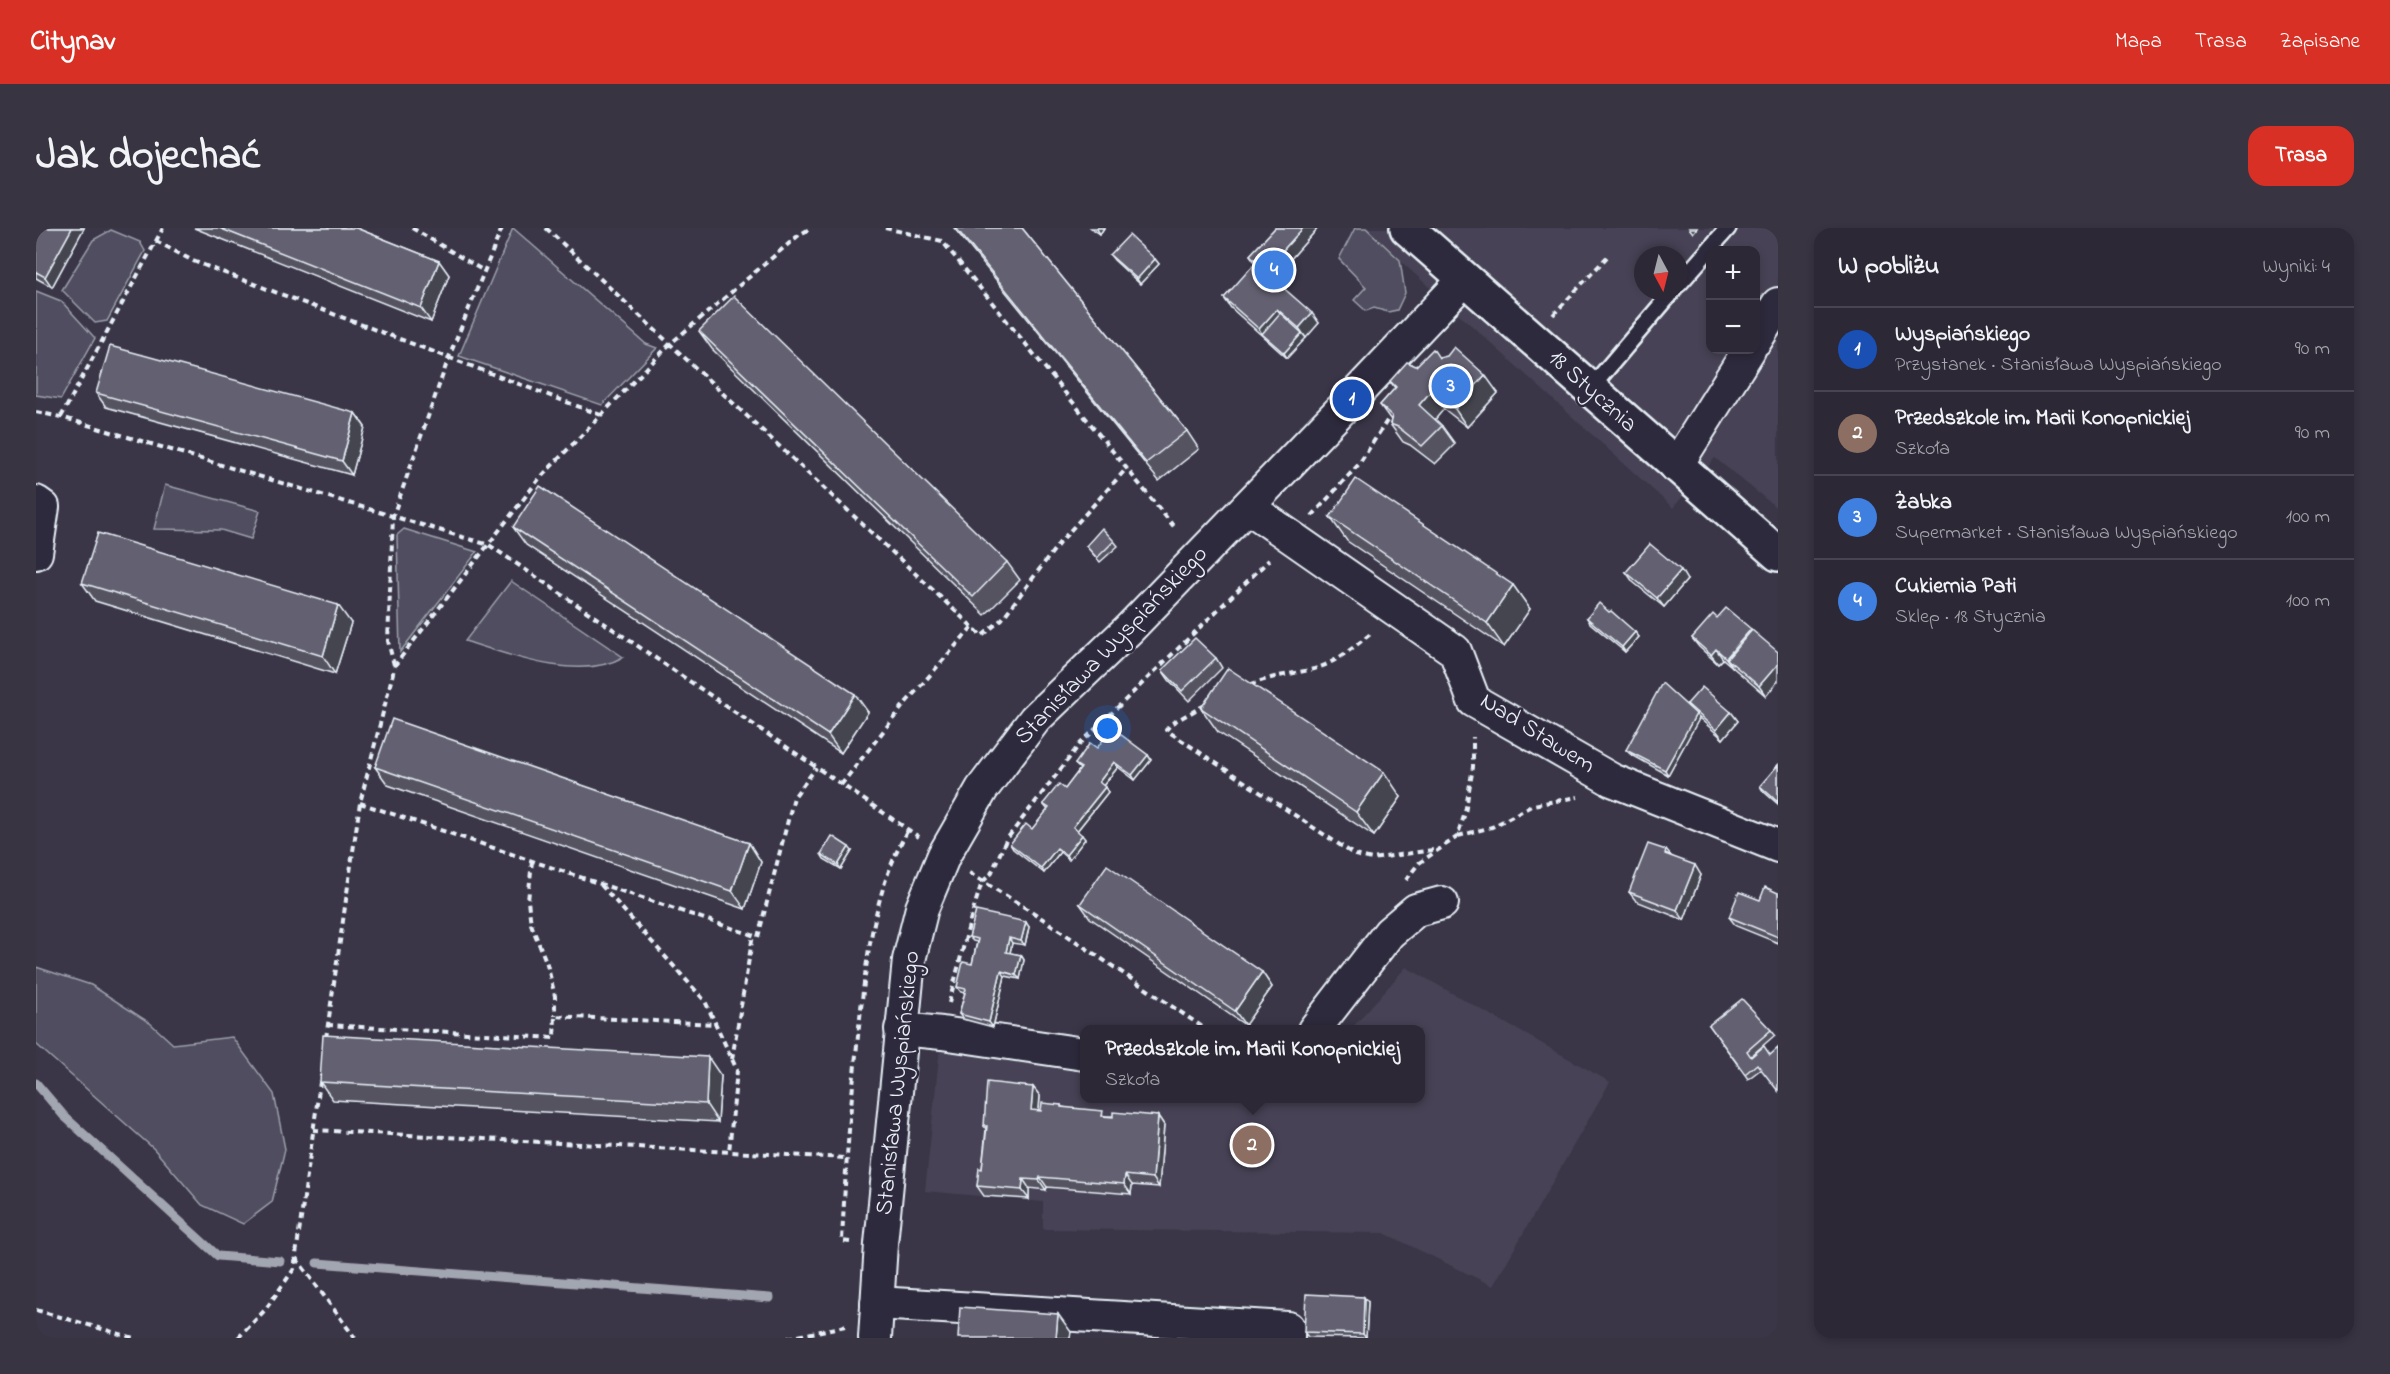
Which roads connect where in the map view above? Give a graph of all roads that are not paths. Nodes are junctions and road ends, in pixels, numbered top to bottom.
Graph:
1 (1407, 228) edge
2 (1728, 228) edge
3 (1688, 274) edge
4 (1464, 280) junction
5 (1665, 300) edge
6 (1778, 304) edge
7 (1760, 332) edge
8 (1746, 354) edge
9 (1589, 390) junction
10 (1676, 466) junction
11 (36, 502) edge
12 (1248, 507) junction
13 (36, 554) edge
14 (1778, 554) edge
15 (1778, 846) edge
16 (1442, 903) dead end
17 (1317, 1025) edge
18 (901, 1029) junction
19 (1080, 1053) edge
20 (877, 1303) junction
21 (874, 1338) edge
22 (1288, 1338) edge

1 - 4 street, 18 Stycznia
2 - 3 lane
4 - 9 street, 18 Stycznia
4 - 12 street, Stanisława Wyspiańskiego
5 - 9 lane
6 - 7 street
8 - 10 street
9 - 10 street, 18 Stycznia
10 - 14 street, 18 Stycznia
11 - 13 street
12 - 15 street, Nad Stawem
12 - 18 street, Stanisława Wyspiańskiego
16 - 17 street
18 - 19 street
18 - 20 street, Stanisława Wyspiańskiego
20 - 21 street, Stanisława Wyspiańskiego
20 - 22 street

